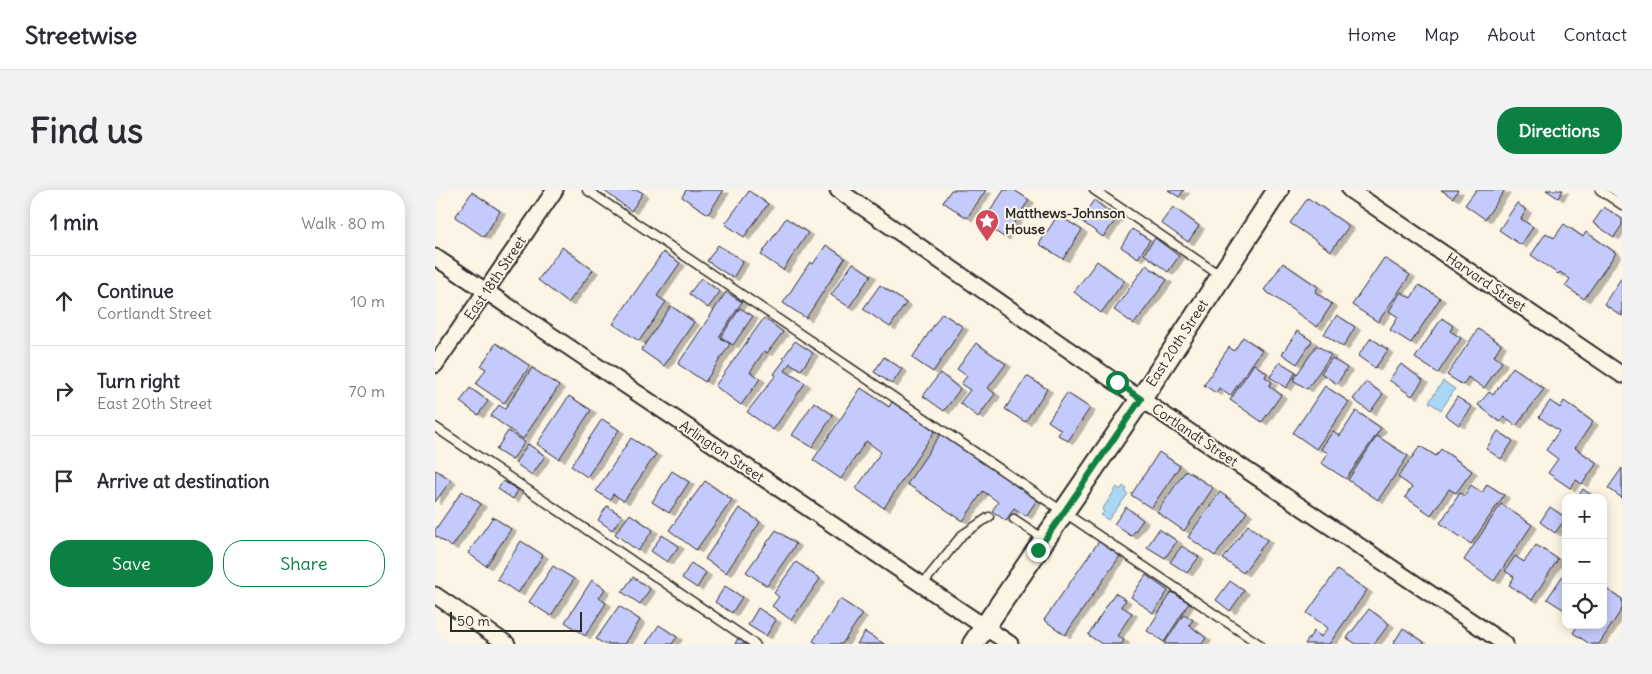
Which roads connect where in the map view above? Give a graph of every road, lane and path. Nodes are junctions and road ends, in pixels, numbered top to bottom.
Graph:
1 (555, 190) edge
2 (587, 190) edge
3 (838, 190) edge
4 (1094, 190) edge
5 (1278, 190) edge
6 (1350, 190) edge
7 (1600, 190) edge
8 (1622, 205) edge
9 (435, 258) edge
10 (1221, 276) junction
11 (485, 291) junction
12 (435, 366) edge
13 (1622, 375) edge
14 (1141, 399) junction
15 (435, 427) edge
16 (1063, 512) junction
17 (989, 517) dead end
18 (1014, 518) dead end
19 (1044, 539) junction
20 (922, 585) junction
21 (435, 596) edge
22 (985, 627) junction
23 (507, 644) edge
24 (755, 644) edge
25 (973, 644) edge
26 (1010, 644) edge
27 (1259, 644) edge
28 (1505, 644) edge

1 - 11 street, East 18th Street
2 - 16 lane
3 - 14 street, Cortlandt Street
4 - 10 lane
5 - 10 main road, East 20th Street
6 - 13 street, Harvard Street
7 - 8 lane
9 - 11 street, Arlington Street
10 - 14 main road, East 20th Street
11 - 12 street, East 18th Street
11 - 20 street, Arlington Street
14 - 16 main road, East 20th Street
14 - 28 street, Cortlandt Street
15 - 24 lane
16 - 19 main road, East 20th Street
16 - 27 lane
17 - 20 lane
18 - 19 lane
19 - 22 main road, East 20th Street
20 - 22 street, Arlington Street
21 - 23 street
22 - 25 main road, East 20th Street
22 - 26 street, Arlington Street

